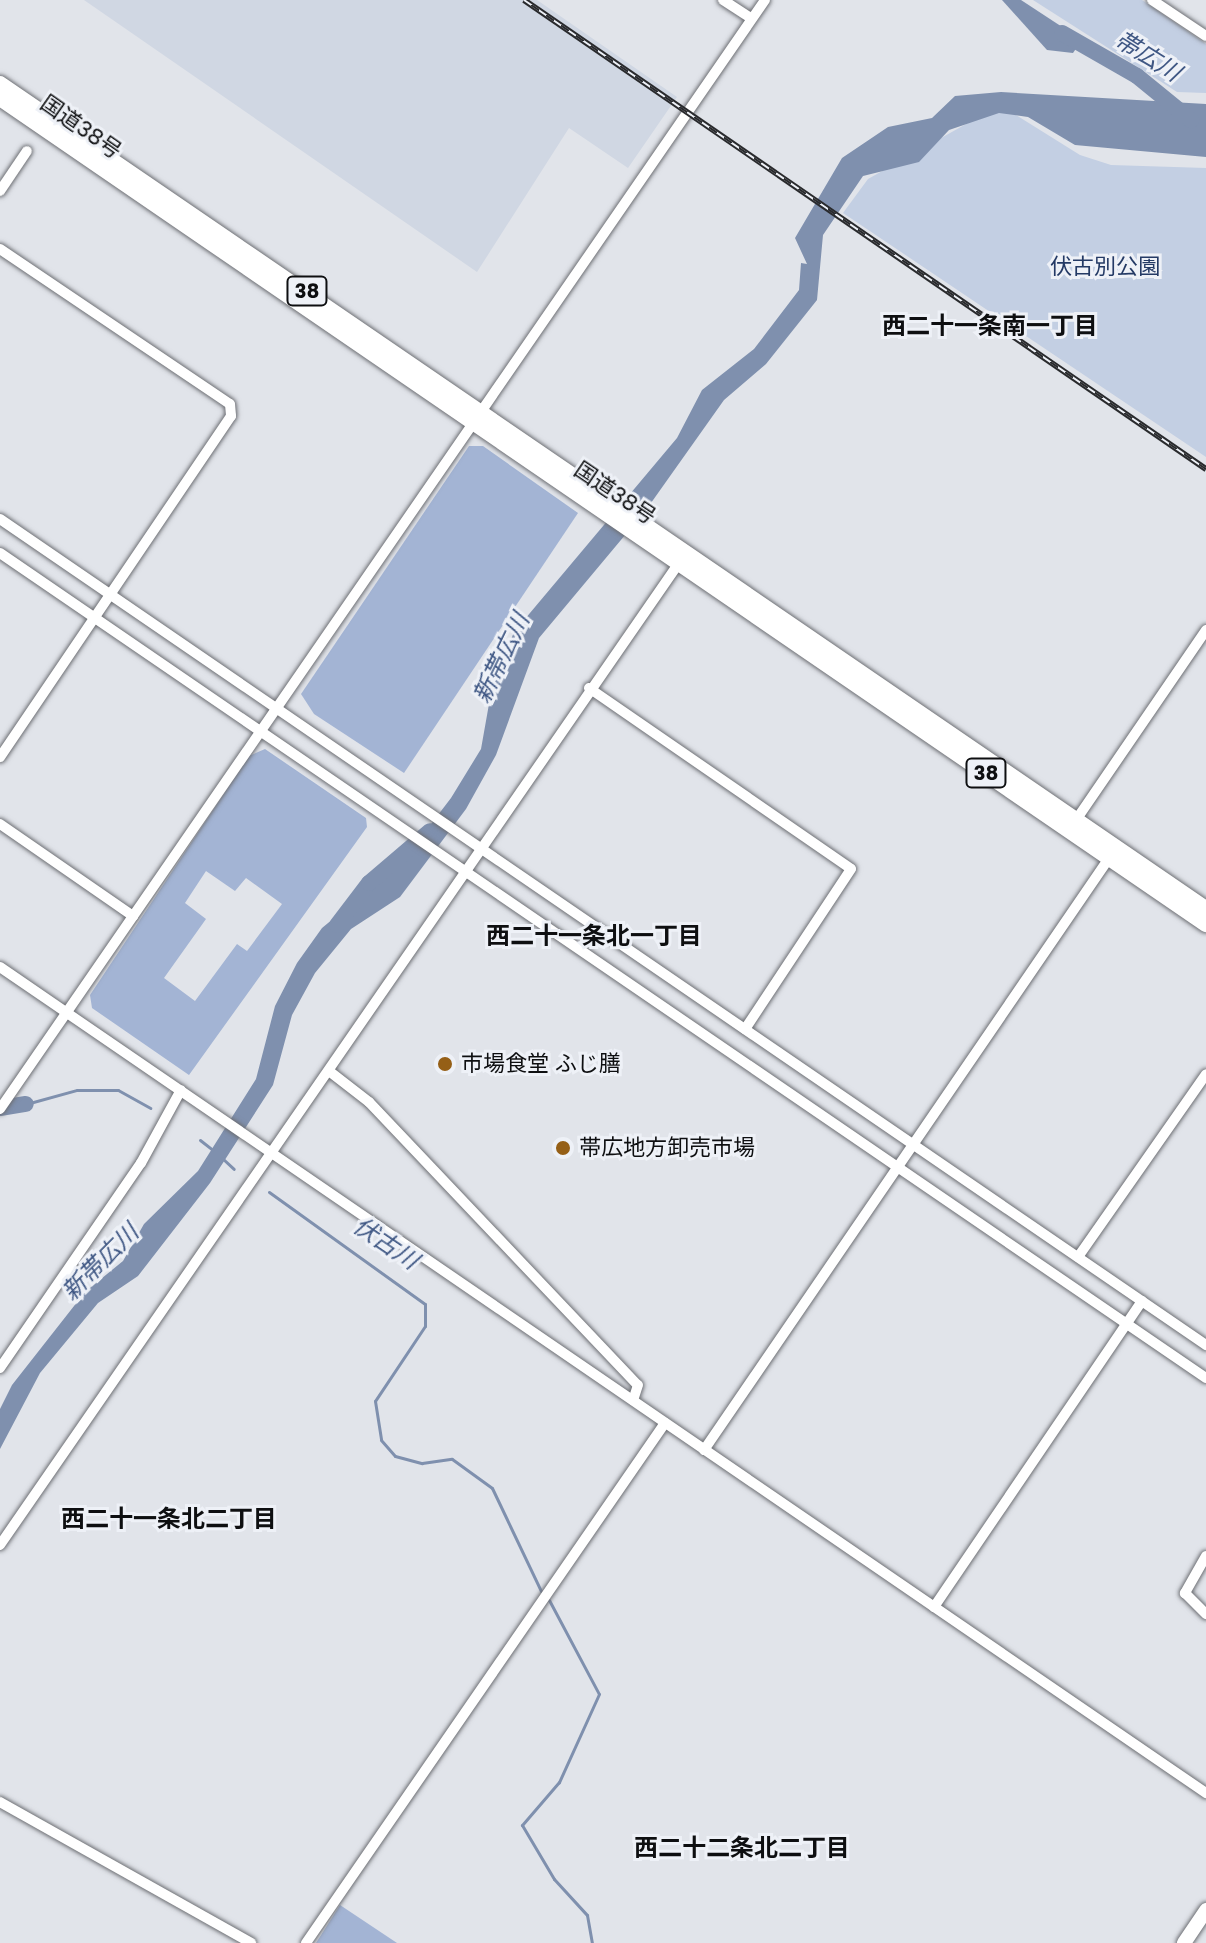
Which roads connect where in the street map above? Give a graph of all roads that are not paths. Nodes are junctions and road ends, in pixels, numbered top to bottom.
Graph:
1 (723, 0) edge
2 (756, 0) edge
3 (765, 0) edge
4 (1152, 0) edge
5 (749, 17) junction
6 (1206, 36) edge
7 (0, 84) edge
8 (0, 98) edge
9 (27, 151) dead end
10 (0, 191) edge
11 (0, 249) edge
12 (476, 415) junction
13 (0, 519) edge
14 (0, 553) edge
15 (676, 553) junction
16 (110, 594) junction
17 (94, 617) junction
18 (1206, 630) edge
19 (589, 688) junction
20 (276, 707) junction
21 (260, 731) junction
22 (0, 757) edge
23 (0, 824) edge
24 (1072, 825) junction
25 (481, 848) junction
26 (1114, 853) junction
27 (465, 872) junction
28 (1206, 909) edge
29 (133, 916) junction
30 (1206, 924) edge
31 (0, 967) edge
32 (67, 1013) junction
33 (745, 1029) junction
34 (329, 1071) junction
35 (1206, 1074) edge
36 (181, 1090) junction
37 (0, 1109) edge
38 (914, 1145) junction
39 (272, 1152) junction
40 (898, 1168) junction
41 (1078, 1257) junction
42 (1142, 1301) junction
43 (1127, 1323) junction
44 (1206, 1345) edge
45 (0, 1368) edge
46 (1206, 1378) edge
47 (633, 1400) junction
48 (665, 1423) junction
49 (704, 1450) junction
50 (0, 1545) edge
51 (1206, 1556) edge
52 (934, 1607) junction
53 (1206, 1614) edge
54 (1206, 1793) edge
55 (0, 1802) edge
56 (1206, 1910) edge
57 (251, 1943) edge
58 (306, 1943) edge
59 (1184, 1943) edge

1 - 5 street
2 - 5 street
3 - 5 street
4 - 6 street
5 - 12 street
7 - 12 highway, 国道38号 / 38
8 - 12 highway, 国道38号 / 38
9 - 10 street
11 - 16 street
12 - 15 highway, 国道38号 / 38
12 - 20 street
13 - 16 street
14 - 17 street
15 - 19 street
15 - 24 highway, 国道38号 / 38
16 - 17 street
16 - 20 street
17 - 21 street
17 - 22 street
18 - 24 street
19 - 25 street
19 - 33 street
20 - 21 street
20 - 25 street
21 - 27 street
21 - 29 street
23 - 29 street
24 - 26 highway, 国道38号 / 38
25 - 27 street
25 - 33 street
26 - 28 highway, 国道38号 / 38
26 - 30 highway, 国道38号 / 38
26 - 38 street
27 - 34 street
27 - 40 street
29 - 32 street
31 - 32 street
32 - 36 street
32 - 37 street
33 - 38 street
34 - 39 street
34 - 47 street
35 - 41 street
36 - 39 street
36 - 45 street
38 - 40 street
38 - 41 street
39 - 47 street
39 - 50 street
40 - 43 street
40 - 49 street
41 - 42 street
42 - 43 street
42 - 44 street
43 - 46 street
43 - 52 street
47 - 48 street
48 - 49 street
48 - 58 street
49 - 52 street
51 - 53 street
52 - 54 street
55 - 57 street
56 - 59 main road

